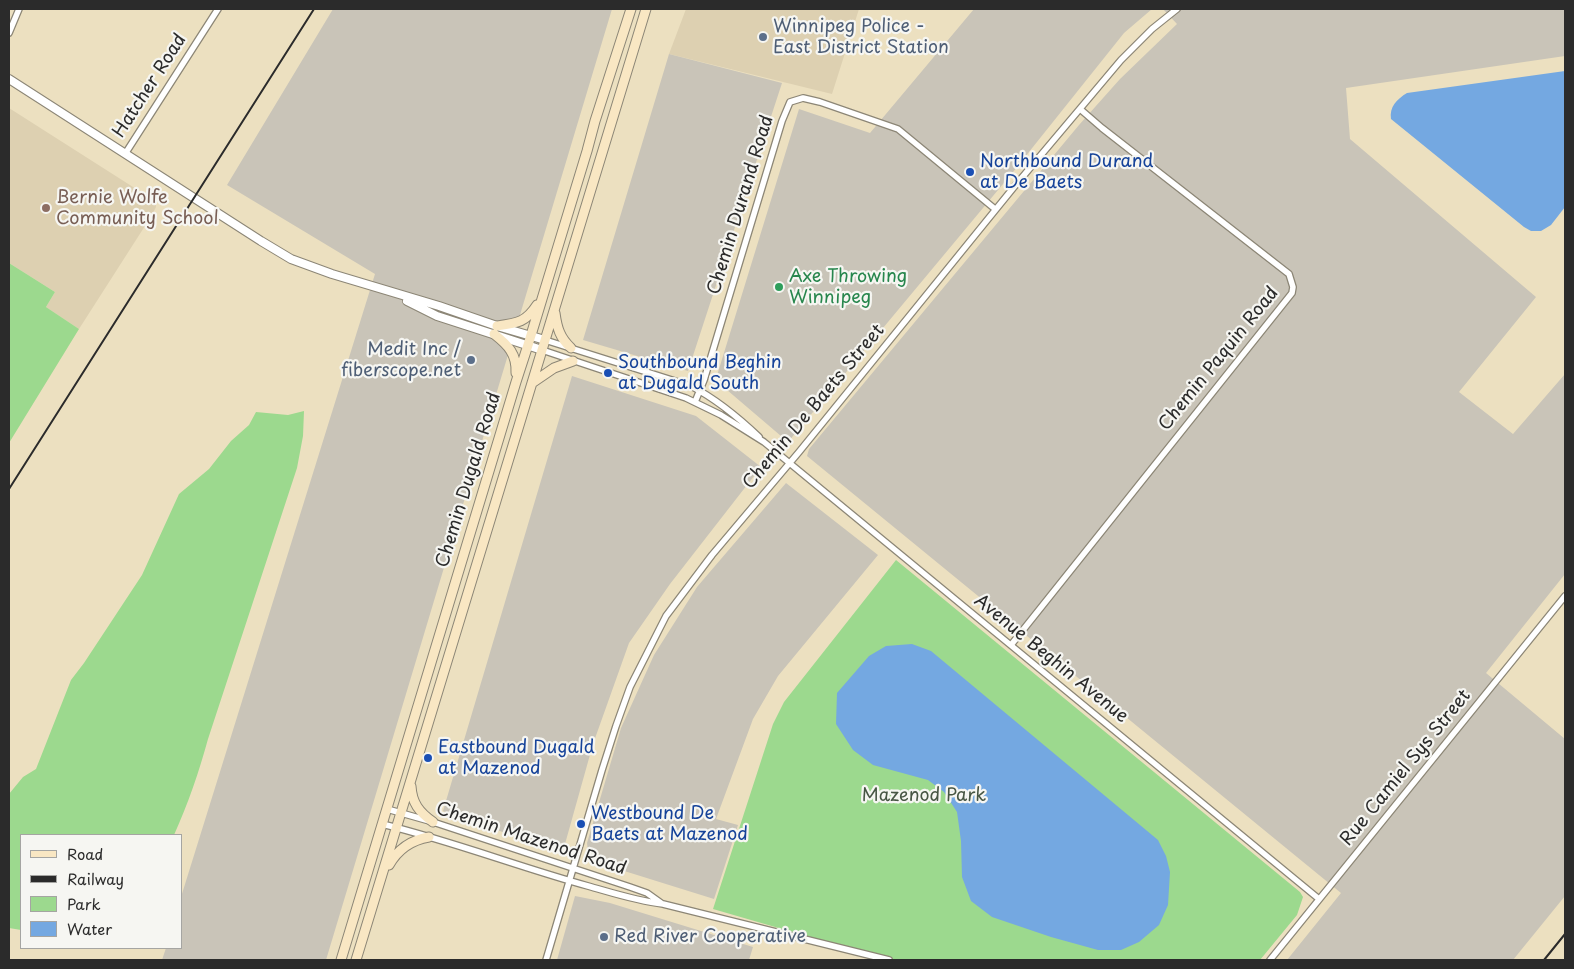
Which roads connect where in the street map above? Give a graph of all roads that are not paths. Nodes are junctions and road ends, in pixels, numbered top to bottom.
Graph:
1 (19, 9) edge
2 (218, 9) edge
3 (631, 9) edge
4 (646, 9) edge
5 (1177, 9) edge
6 (9, 33) edge
7 (9, 79) edge
8 (1080, 109) junction
9 (125, 154) junction
10 (995, 209) junction
11 (543, 296) junction
12 (555, 308) junction
13 (496, 330) junction
14 (532, 336) junction
15 (545, 340) junction
16 (528, 345) junction
17 (571, 348) junction
18 (542, 350) junction
19 (572, 361) junction
20 (516, 382) junction
21 (532, 383) junction
22 (700, 391) junction
23 (695, 402) junction
24 (764, 442) junction
25 (789, 463) junction
26 (1565, 596) edge
27 (1011, 645) junction
28 (410, 782) junction
29 (387, 809) junction
30 (401, 813) junction
31 (433, 822) junction
32 (382, 824) junction
33 (397, 828) junction
34 (429, 837) junction
35 (574, 870) junction
36 (382, 875) junction
37 (570, 881) junction
38 (1319, 899) junction
39 (663, 904) junction
40 (340, 960) edge
41 (356, 960) edge
42 (546, 960) edge
43 (889, 960) edge
44 (1270, 960) edge

1 - 6 street
2 - 9 street, Hatcher Road
3 - 11 main road, Chemin Dugald Road
4 - 12 main road, Chemin Dugald Road
5 - 8 street, Chemin De Baets Street
7 - 9 street
8 - 10 street, Chemin De Baets Street
8 - 27 street, Chemin Paquin Road
9 - 13 street
10 - 22 street, Chemin Durand Road
10 - 25 street, Chemin De Baets Street
11 - 13 main road
11 - 14 main road, Chemin Dugald Road
12 - 15 main road, Chemin Dugald Road
12 - 17 main road
13 - 14 street, Avenue Beghin Avenue
13 - 16 street, Avenue Beghin Avenue
13 - 20 main road
14 - 15 street, Avenue Beghin Avenue
14 - 16 main road, Chemin Dugald Road
15 - 17 street, Avenue Beghin Avenue
15 - 18 main road, Chemin Dugald Road
16 - 18 street, Avenue Beghin Avenue
16 - 20 main road, Chemin Dugald Road
17 - 22 street, Avenue Beghin Avenue
18 - 19 street, Avenue Beghin Avenue
18 - 21 main road, Chemin Dugald Road
19 - 21 main road
19 - 23 street, Avenue Beghin Avenue
20 - 29 main road, Chemin Dugald Road
21 - 28 main road, Chemin Dugald Road
22 - 23 street, Chemin Durand Road
22 - 24 street, Avenue Beghin Avenue
23 - 24 street, Avenue Beghin Avenue
24 - 25 street, Avenue Beghin Avenue
25 - 27 street, Avenue Beghin Avenue
25 - 35 street, Chemin De Baets Street
26 - 38 street, Rue Camiel Sys Street
27 - 38 street, Avenue Beghin Avenue
28 - 30 main road, Chemin Dugald Road
28 - 31 main road
29 - 30 street, Chemin Mazenod Road
29 - 32 main road, Chemin Dugald Road
30 - 31 street, Chemin Mazenod Road
30 - 33 main road, Chemin Dugald Road
31 - 35 street, Chemin Mazenod Road
32 - 33 street, Chemin Mazenod Road
32 - 40 main road, Chemin Dugald Road
33 - 34 street, Chemin Mazenod Road
33 - 36 main road, Chemin Dugald Road
34 - 36 main road
34 - 37 street, Chemin Mazenod Road
35 - 37 street, Chemin De Baets Street
35 - 39 street, Chemin Mazenod Road
36 - 41 main road, Chemin Dugald Road
37 - 39 street, Chemin Mazenod Road
37 - 42 street, Chemin De Baets Street
38 - 44 street, Rue Camiel Sys Street
39 - 43 street, Chemin Mazenod Road

